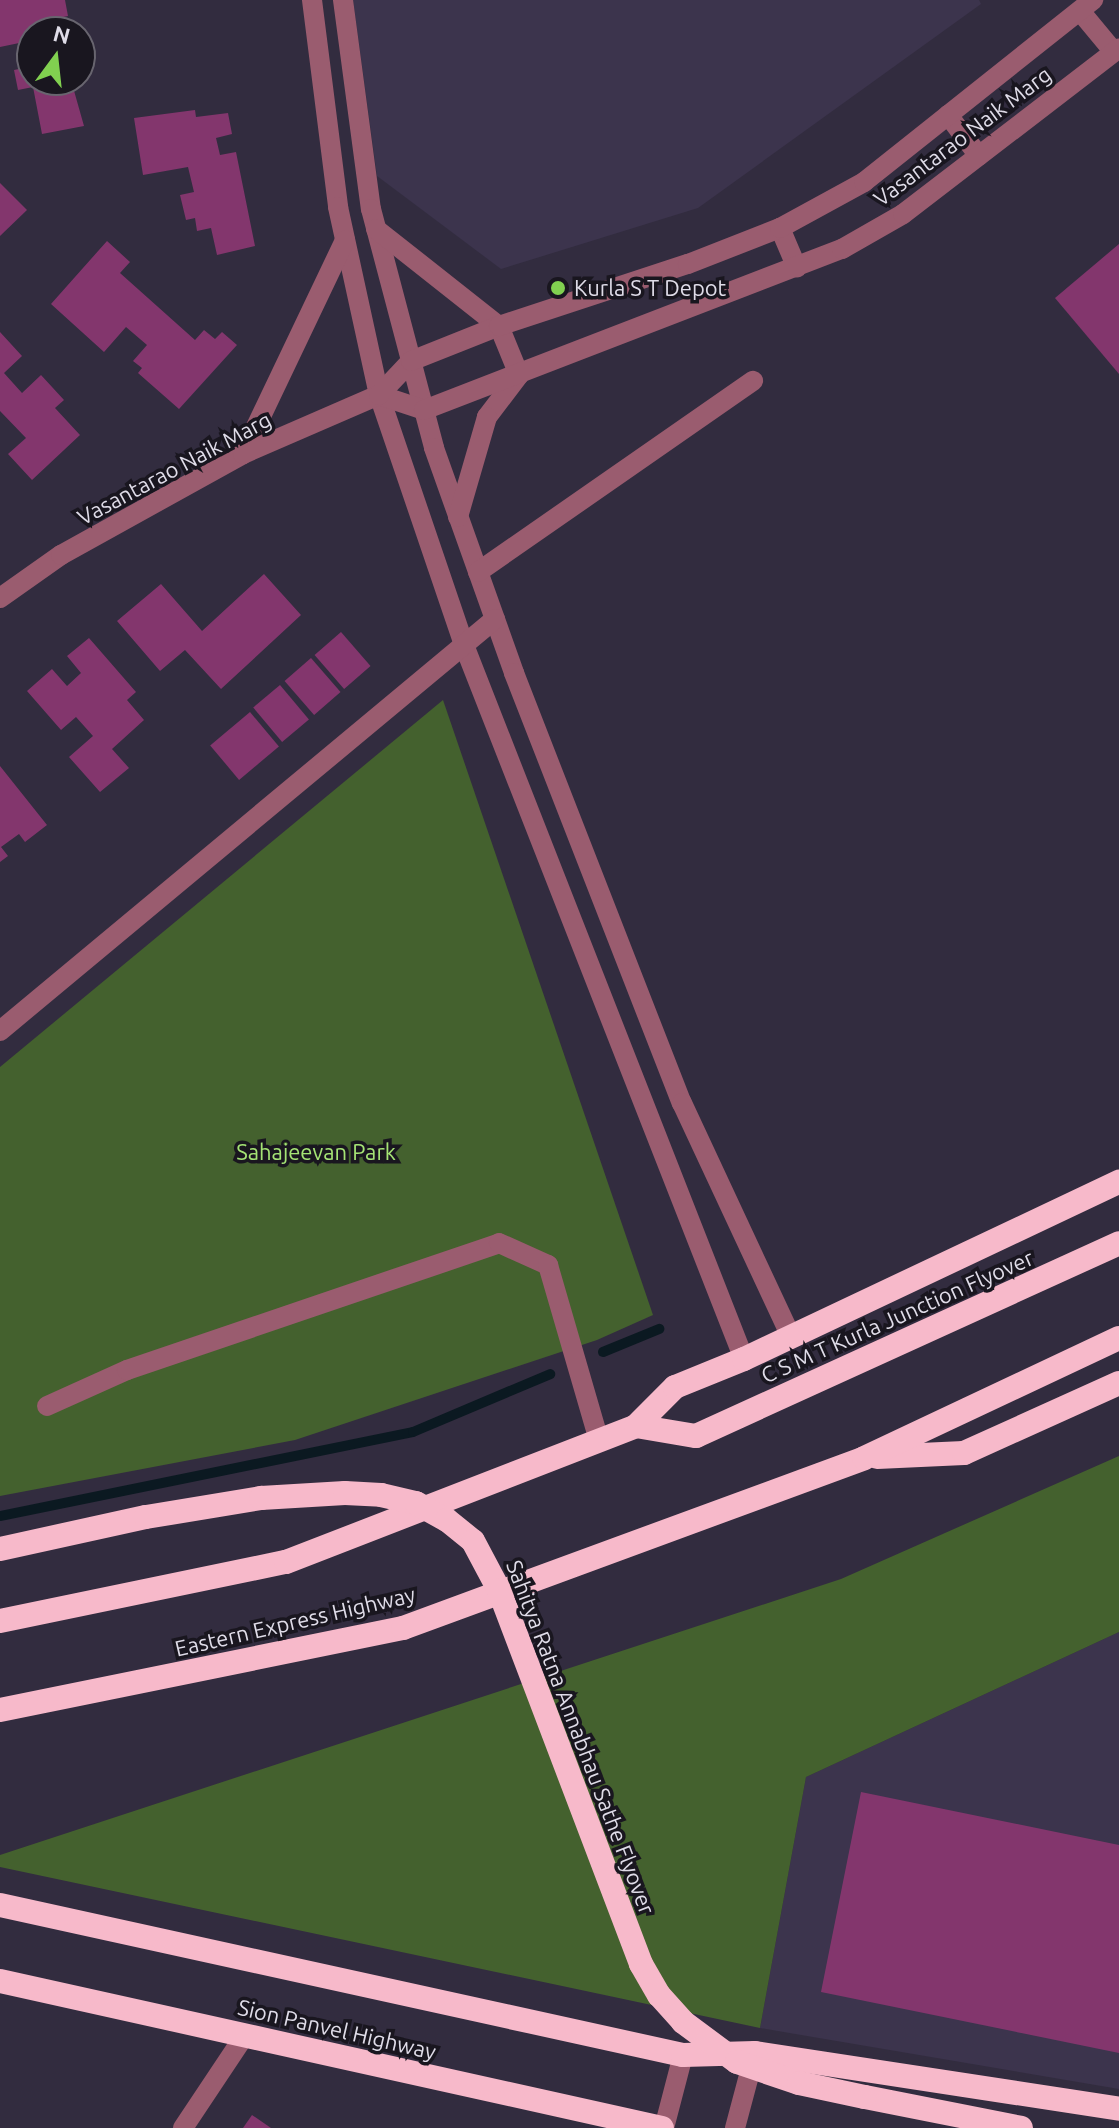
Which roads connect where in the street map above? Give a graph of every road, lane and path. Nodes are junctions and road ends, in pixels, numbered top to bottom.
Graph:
1 (312, 0) edge
2 (343, 0) edge
3 (1086, 5) edge
4 (1116, 50) edge
5 (948, 115) junction
6 (979, 156) junction
7 (780, 228) junction
8 (376, 229) junction
9 (345, 240) junction
10 (797, 268) junction
11 (499, 326) junction
12 (411, 361) junction
13 (519, 375) junction
14 (753, 381) dead end
15 (379, 395) junction
16 (424, 410) junction
17 (243, 454) junction
18 (458, 517) junction
19 (478, 572) junction
20 (0, 598) edge
21 (495, 619) junction
22 (464, 645) junction
23 (0, 1031) edge
24 (1119, 1182) edge
25 (1119, 1243) edge
26 (791, 1337) junction
27 (1119, 1338) edge
28 (744, 1359) junction
29 (1119, 1383) edge
30 (47, 1406) dead end
31 (636, 1426) junction
32 (599, 1440) junction
33 (864, 1458) junction
34 (0, 1549) edge
35 (0, 1621) edge
36 (0, 1710) edge
37 (0, 1905) edge
38 (0, 1981) edge
39 (245, 2035) junction
40 (755, 2053) junction
41 (683, 2055) junction
42 (1119, 2109) edge
43 (183, 2128) edge
44 (663, 2128) edge
45 (735, 2128) edge
46 (1021, 2128) edge

1 - 9 street
2 - 8 street
3 - 4 street
3 - 5 street, Vasantarao Naik Marg
4 - 6 street, Vasantarao Naik Marg
5 - 6 street
5 - 7 street, Vasantarao Naik Marg
6 - 10 street, Vasantarao Naik Marg
7 - 10 street
7 - 11 street, Vasantarao Naik Marg
8 - 11 street
8 - 12 street
9 - 15 street
9 - 17 street
10 - 13 street, Vasantarao Naik Marg
11 - 12 street, Vasantarao Naik Marg
11 - 13 street
12 - 15 street, Vasantarao Naik Marg
12 - 16 street
13 - 16 street, Vasantarao Naik Marg
13 - 18 street
14 - 19 street
15 - 16 street
15 - 17 street, Vasantarao Naik Marg
15 - 22 street
16 - 18 street
17 - 20 street, Vasantarao Naik Marg
18 - 19 street
19 - 21 street
21 - 22 street
21 - 26 street
22 - 23 street
22 - 28 street
24 - 26 highway
25 - 31 highway, C S M T Kurla Junction Flyover
26 - 28 highway
27 - 33 highway
28 - 31 highway
29 - 33 highway
30 - 32 street
31 - 32 highway
32 - 35 highway
33 - 36 highway, Eastern Express Highway
34 - 46 highway, Sahitya Ratna Annabhau Sathe Flyover, bridge
37 - 41 highway
38 - 39 highway, Sion Panvel Highway
39 - 43 street
39 - 44 highway, Sion Panvel Highway
40 - 41 highway
40 - 42 highway
40 - 45 street
41 - 44 street

